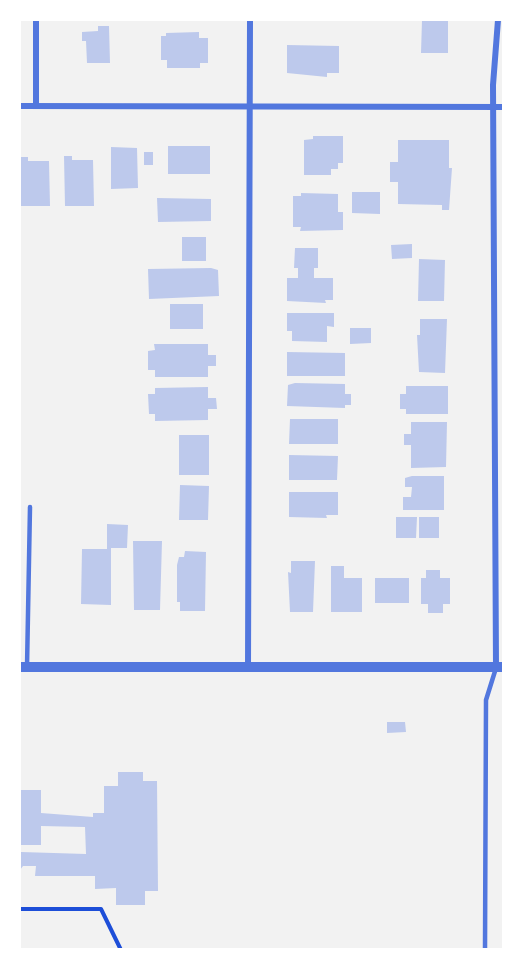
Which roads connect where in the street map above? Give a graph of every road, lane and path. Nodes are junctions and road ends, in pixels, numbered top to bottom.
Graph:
1 (36, 20) edge
2 (250, 20) edge
3 (498, 20) edge
4 (20, 106) edge
5 (36, 106) junction
6 (250, 106) junction
7 (494, 108) junction
8 (504, 108) edge
9 (30, 507) dead end
10 (23, 667) edge
11 (248, 667) junction
12 (500, 668) edge
13 (20, 909) edge
14 (122, 950) edge
15 (485, 950) edge

1 - 5 street
2 - 6 street
3 - 7 street
4 - 5 street
5 - 6 street
6 - 7 street
6 - 11 street
7 - 8 street
7 - 12 street
9 - 10 lane
10 - 11 street
11 - 12 street
12 - 15 lane
13 - 14 path

